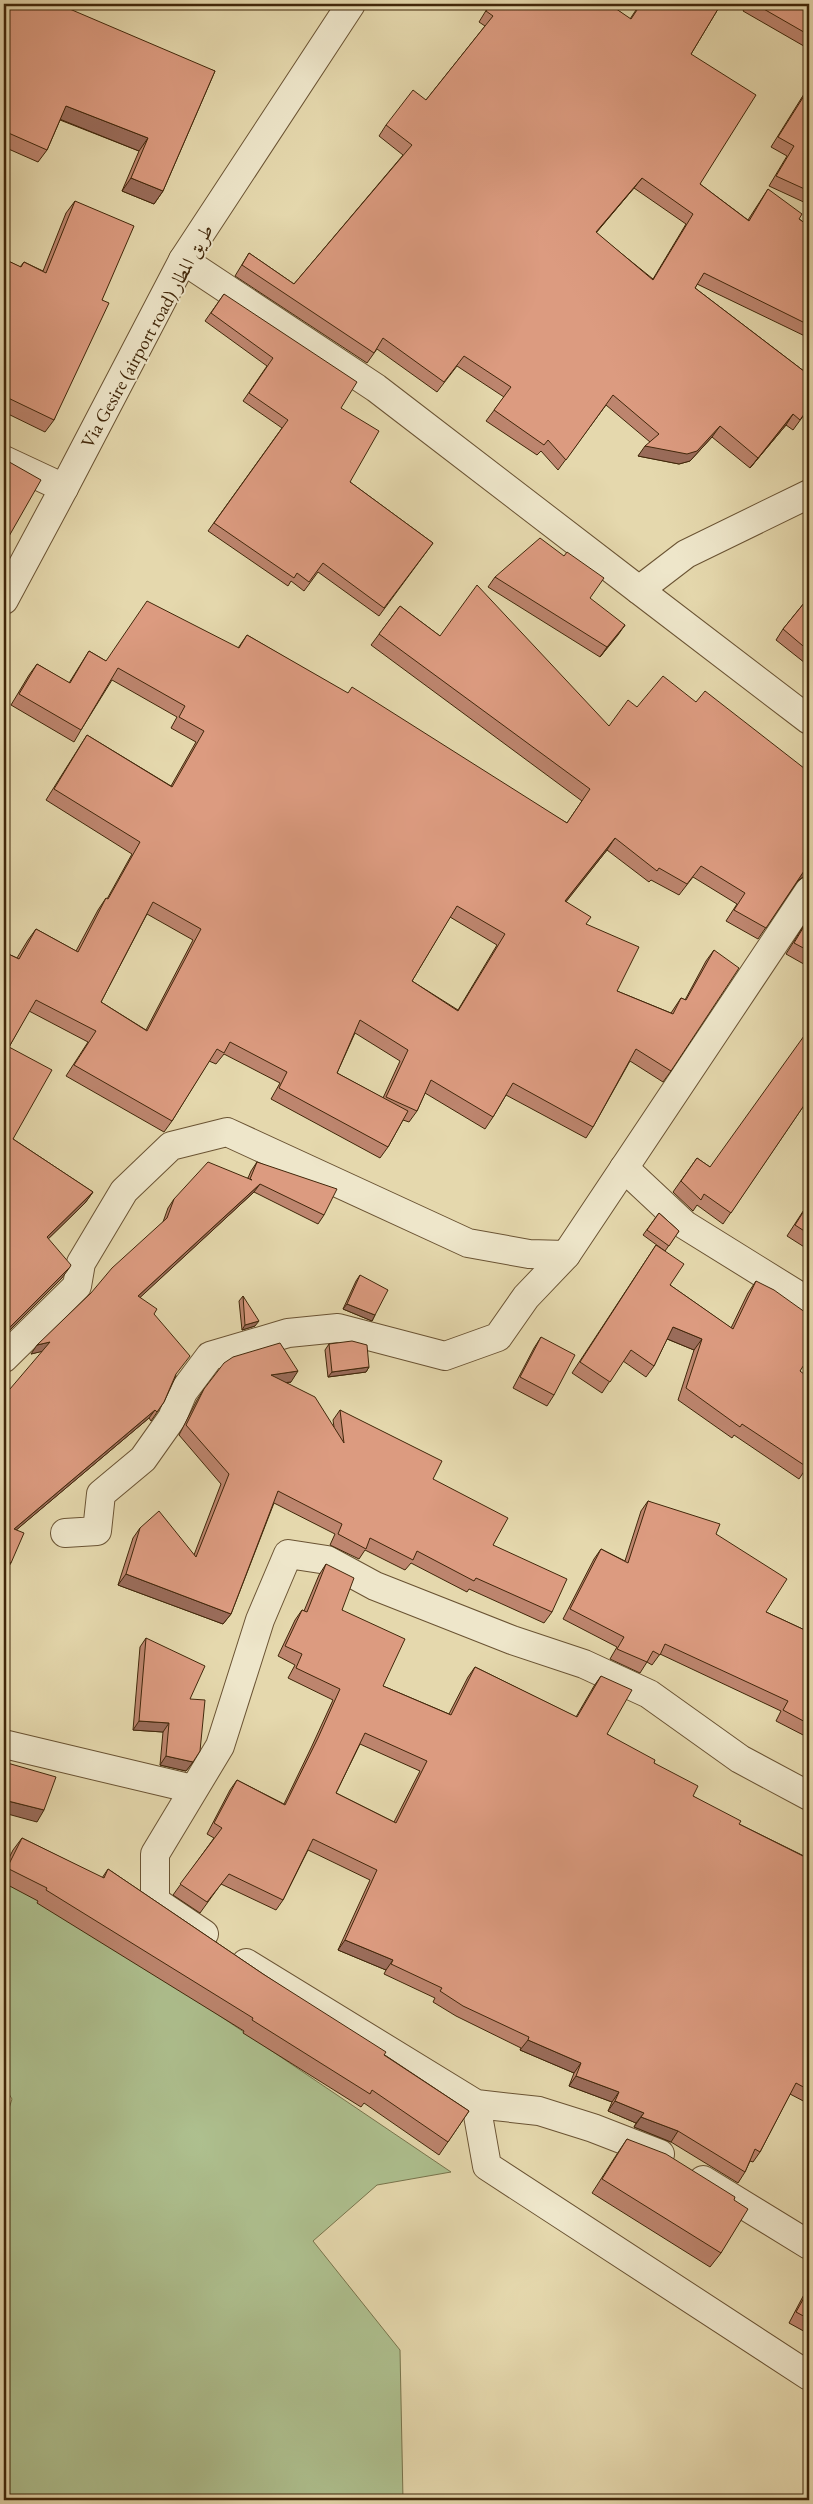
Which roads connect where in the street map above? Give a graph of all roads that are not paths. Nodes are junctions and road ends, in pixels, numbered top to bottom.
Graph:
1 (351, 4) edge
2 (183, 260) junction
3 (4, 460) edge
4 (64, 488) junction
5 (809, 494) edge
6 (639, 590) junction
7 (4, 600) edge
8 (809, 720) edge
9 (809, 891) edge
10 (624, 1168) junction
11 (566, 1255) junction
12 (809, 1302) edge
13 (4, 1358) edge
14 (65, 1532) dead end
15 (4, 1744) edge
16 (193, 1789) junction
17 (809, 1796) edge
18 (476, 2104) junction
19 (809, 2245) edge
20 (809, 2376) edge

1 - 2 street, Via Gesire (airport road) طريق المطار
2 - 4 street, Via Gesire (airport road) طريق المطار
2 - 6 street
3 - 4 street
4 - 7 street, Via Gesire (airport road) طريق المطار
5 - 6 street
6 - 8 street
9 - 10 street
10 - 11 street
10 - 12 street
11 - 13 street
11 - 14 street
15 - 16 street
16 - 17 street
16 - 18 street
18 - 19 street
18 - 20 street

